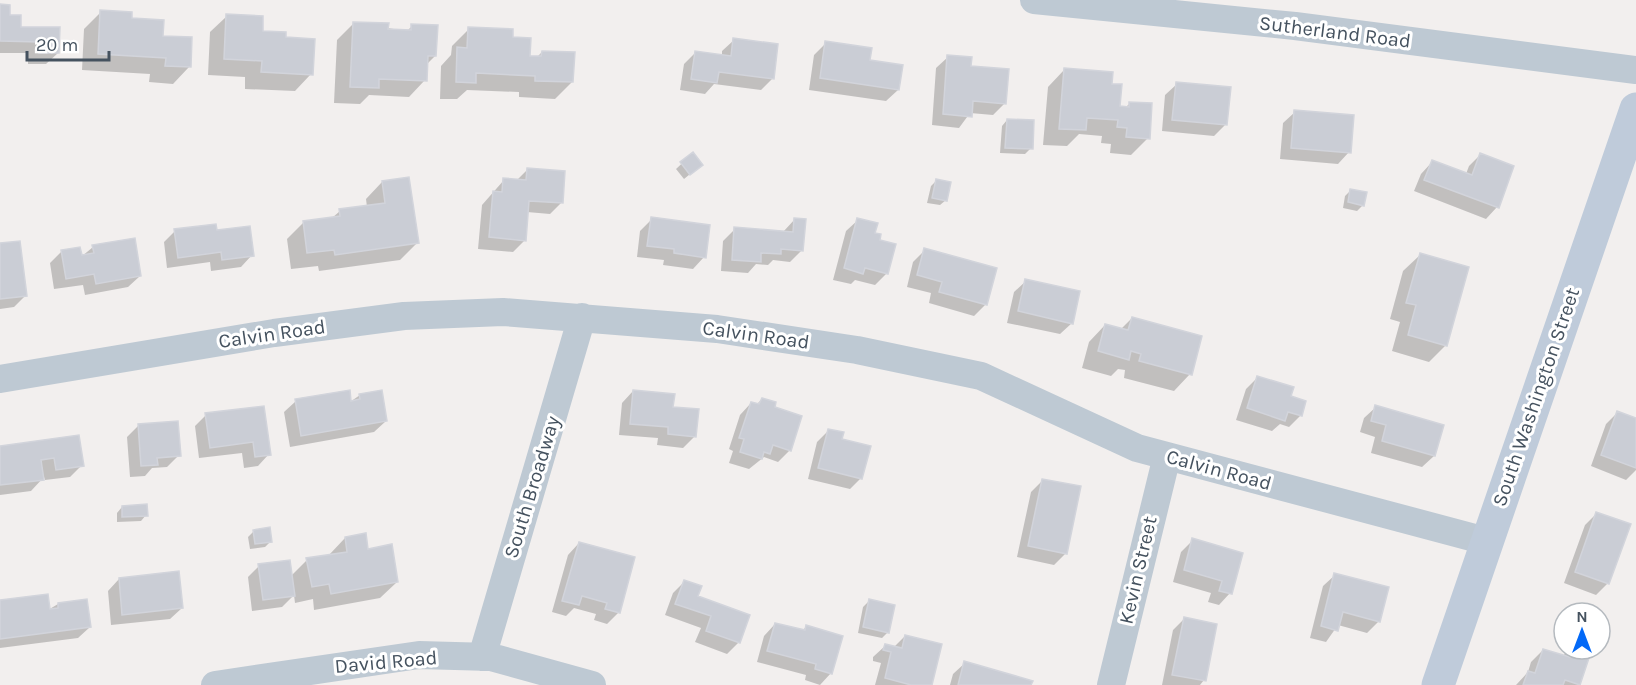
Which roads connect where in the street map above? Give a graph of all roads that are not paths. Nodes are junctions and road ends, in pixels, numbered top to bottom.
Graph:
1 (1034, 0) edge
2 (1636, 70) edge
3 (1636, 108) edge
4 (582, 317) junction
5 (0, 379) edge
6 (1167, 456) junction
7 (1486, 541) junction
8 (482, 657) junction
9 (215, 685) edge
10 (592, 685) edge
11 (1111, 685) edge
12 (1438, 685) edge

1 - 2 street, Sutherland Road
3 - 7 main road, South Washington Street
4 - 5 street, Calvin Road
4 - 6 street, Calvin Road
4 - 8 street, South Broadway
6 - 7 street, Calvin Road
6 - 11 street, Kevin Street
7 - 12 main road, South Washington Street
8 - 9 street, David Road
8 - 10 street, David Road

